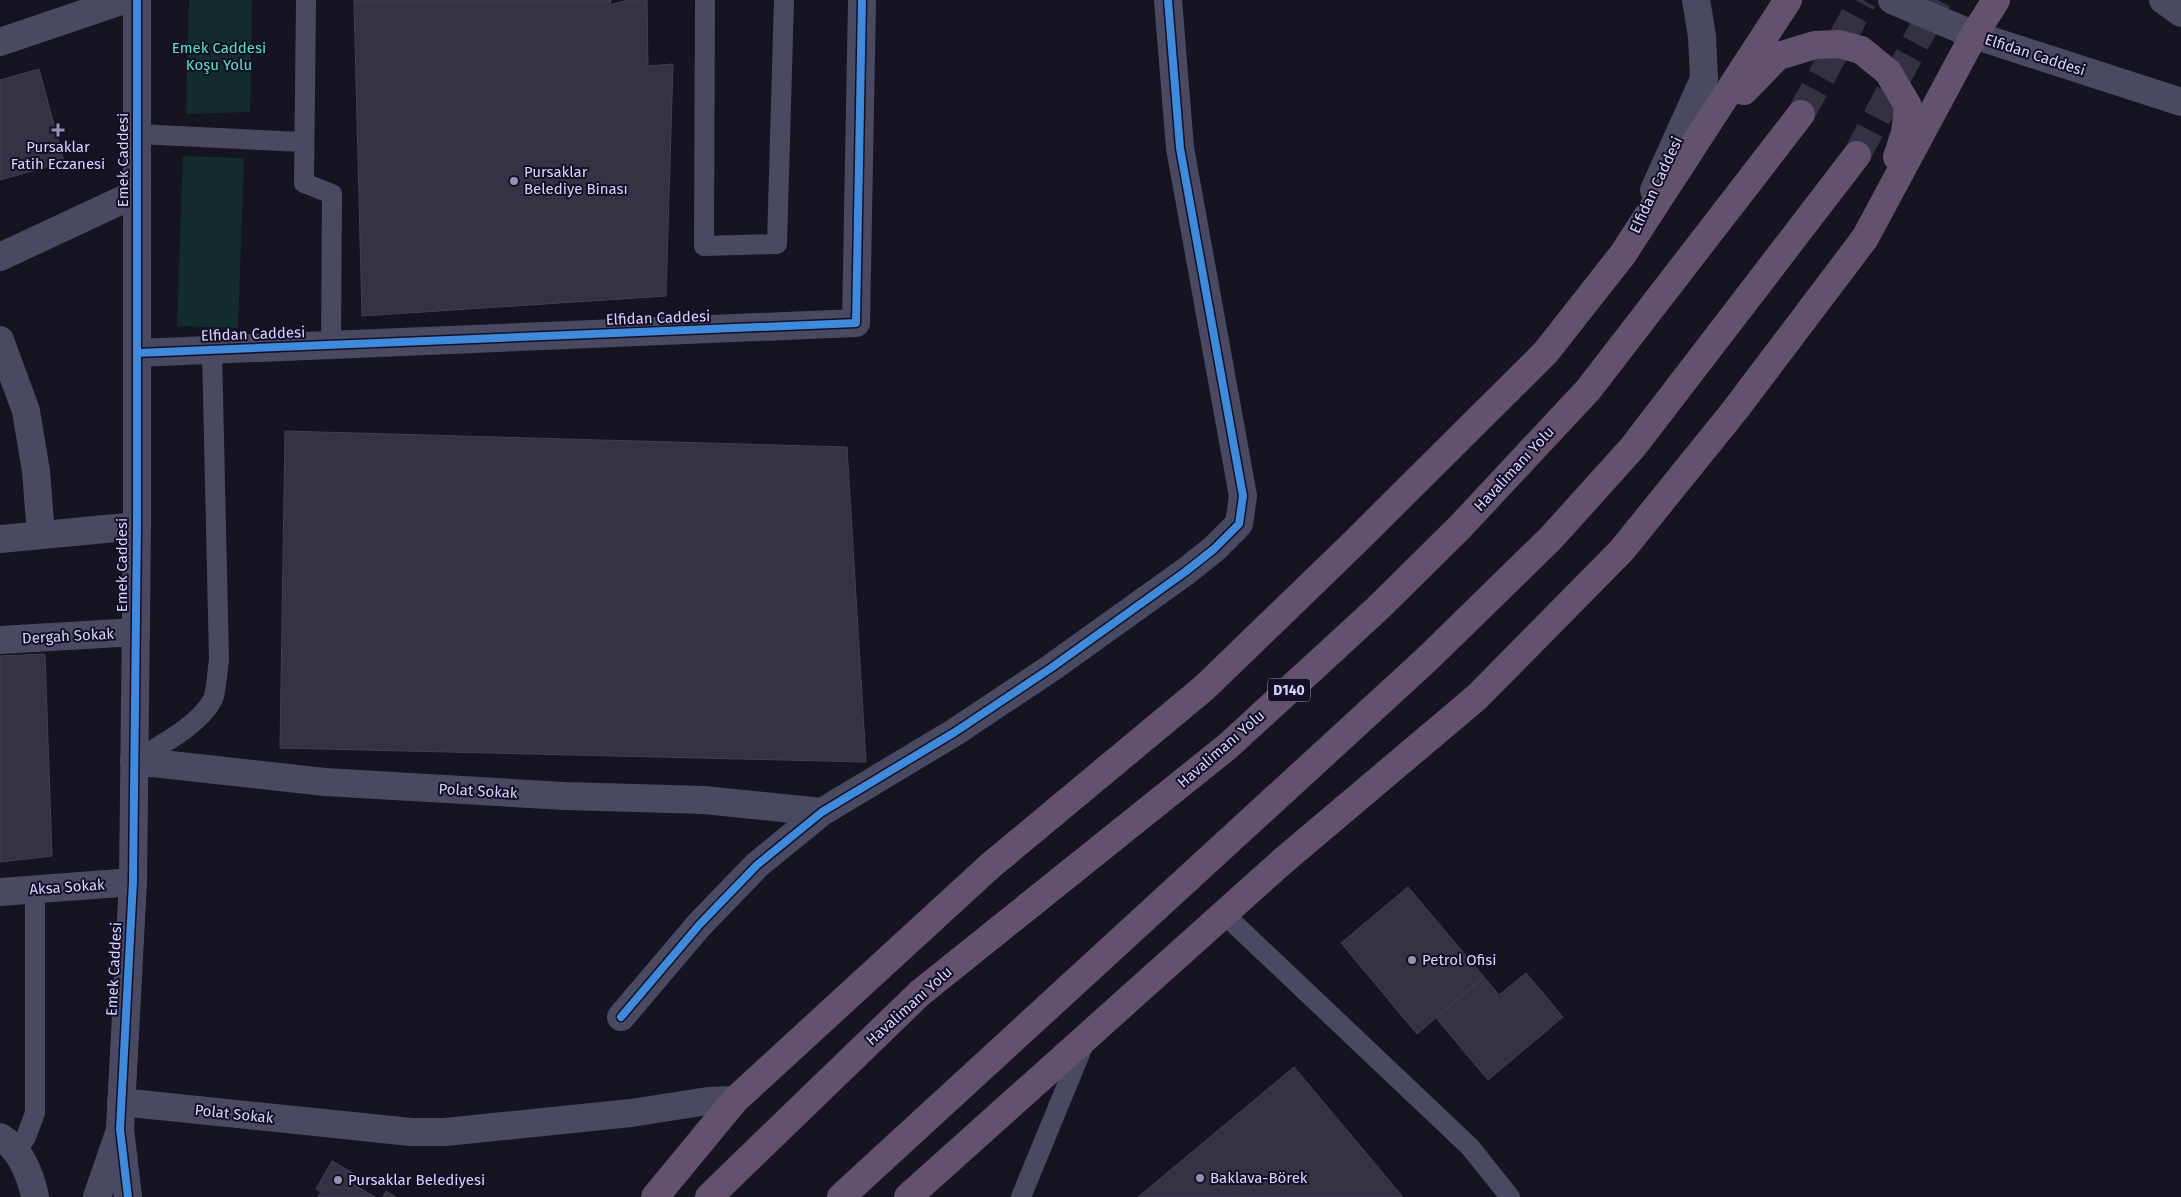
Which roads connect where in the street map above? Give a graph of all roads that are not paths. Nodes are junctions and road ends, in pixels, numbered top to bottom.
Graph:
1 (124, 0) edge
2 (137, 0) edge
3 (306, 0) edge
4 (705, 0) edge
5 (784, 0) edge
6 (862, 0) edge
7 (1168, 0) edge
8 (1696, 0) edge
9 (1788, 0) edge
10 (1892, 0) edge
11 (1996, 0) edge
12 (2163, 0) edge
13 (2181, 13) edge
14 (1974, 35) junction
15 (0, 42) edge
16 (2181, 102) edge
17 (1801, 114) tunnel mouth
18 (137, 134) junction
19 (1702, 134) junction
20 (303, 142) junction
21 (1857, 155) tunnel mouth
22 (137, 193) junction
23 (1865, 238) junction
24 (1623, 254) junction
25 (0, 257) edge
26 (0, 340) edge
27 (331, 345) junction
28 (212, 350) junction
29 (137, 352) junction
30 (136, 526) junction
31 (41, 535) junction
32 (0, 539) edge
33 (136, 632) junction
34 (0, 640) edge
35 (134, 761) junction
36 (822, 812) junction
37 (133, 882) junction
38 (35, 889) junction
39 (0, 892) edge
40 (1224, 914) junction
41 (621, 1017) dead end
42 (1087, 1038) junction
43 (735, 1100) junction
44 (121, 1102) junction
45 (120, 1129) junction
46 (8, 1144) edge
47 (35, 1197) edge
48 (97, 1197) edge
49 (128, 1197) edge
50 (655, 1197) edge
51 (709, 1197) edge
52 (841, 1197) edge
53 (908, 1197) edge
54 (1021, 1197) edge
55 (1510, 1197) edge

1 - 15 street
2 - 18 street, Emek Caddesi
3 - 20 lane
4 - 5 lane
6 - 27 street, Elfidan Caddesi
7 - 36 street
8 - 24 street, Elfidan Caddesi
9 - 19 highway
10 - 14 street, Elfidan Caddesi
11 - 14 highway
12 - 13 street
14 - 16 street, Elfidan Caddesi
14 - 23 highway
17 - 51 highway, Havalimanı Yolu / D140
18 - 20 lane
18 - 22 street, Emek Caddesi
19 - 23 highway
19 - 24 highway
20 - 27 lane
21 - 52 highway
22 - 25 street
22 - 29 street, Emek Caddesi
23 - 40 highway
24 - 43 highway
26 - 31 street
27 - 28 street, Elfidan Caddesi
28 - 29 street, Elfidan Caddesi
28 - 35 lane
29 - 30 street, Emek Caddesi
30 - 31 street
30 - 33 street, Emek Caddesi
31 - 32 street
33 - 34 street, Dergah Sokak
33 - 35 street, Emek Caddesi
35 - 36 street, Polat Sokak
35 - 37 street, Emek Caddesi
36 - 41 street
37 - 38 street, Aksa Sokak
37 - 44 street, Emek Caddesi
38 - 39 street, Aksa Sokak
38 - 46 lane
40 - 42 highway
40 - 55 lane
42 - 53 highway
42 - 54 lane
43 - 44 street, Polat Sokak
43 - 50 highway
44 - 45 street, Emek Caddesi
45 - 48 street
45 - 49 street
46 - 47 street

